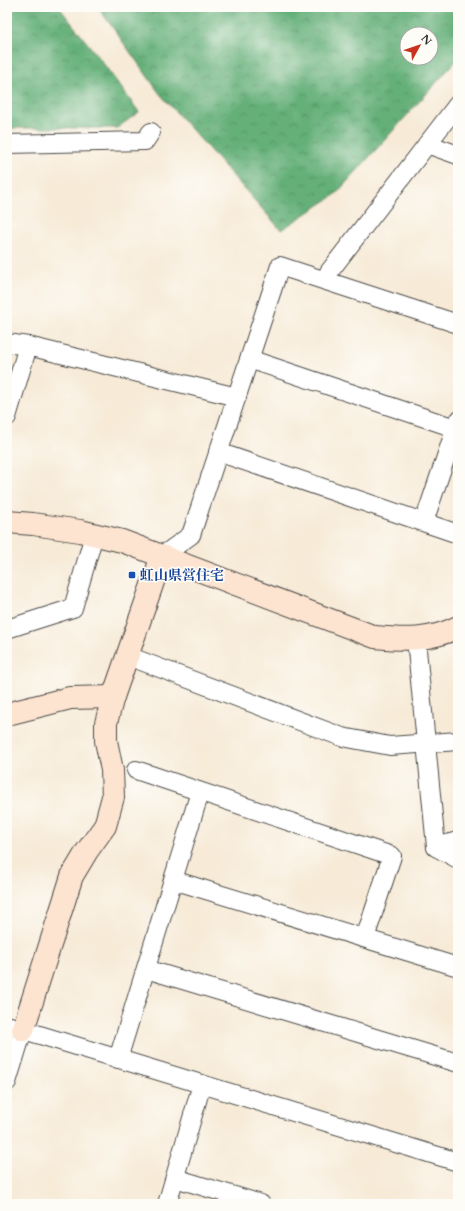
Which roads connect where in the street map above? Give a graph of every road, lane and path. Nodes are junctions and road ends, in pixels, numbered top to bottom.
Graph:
1 (458, 104) edge
2 (151, 132) dead end
3 (7, 144) edge
4 (427, 144) junction
5 (458, 155) edge
6 (326, 281) junction
7 (458, 324) edge
8 (7, 343) edge
9 (28, 346) junction
10 (249, 359) junction
11 (237, 397) junction
12 (7, 417) edge
13 (457, 426) edge
14 (218, 452) junction
15 (7, 522) edge
16 (424, 522) junction
17 (458, 534) edge
18 (94, 535) junction
19 (162, 556) junction
20 (458, 627) edge
21 (7, 629) edge
22 (416, 639) junction
23 (128, 656) junction
24 (113, 697) junction
25 (7, 714) edge
26 (458, 741) edge
27 (426, 744) junction
28 (136, 770) dead end
29 (200, 792) junction
30 (458, 841) edge
31 (436, 847) junction
32 (458, 859) edge
33 (173, 880) junction
34 (365, 938) junction
35 (458, 968) edge
36 (146, 969) junction
37 (15, 1028) edge
38 (118, 1059) junction
39 (458, 1063) edge
40 (7, 1082) edge
41 (202, 1084) junction
42 (458, 1162) edge
43 (174, 1178) junction
44 (167, 1204) edge
45 (261, 1204) edge

1 - 4 street
2 - 3 street
4 - 5 street
4 - 6 street
6 - 7 street
6 - 10 street
8 - 9 street
9 - 11 street
9 - 12 street
10 - 11 street
10 - 13 street
11 - 14 street
13 - 16 street
14 - 16 street
14 - 19 street
15 - 18 street
16 - 17 street
18 - 19 street
18 - 21 street
19 - 22 street
19 - 23 street
20 - 22 street
22 - 27 street
23 - 24 street
23 - 27 street
24 - 25 street
24 - 37 street
26 - 27 street
27 - 31 street
28 - 29 street
29 - 33 street
29 - 34 street
30 - 31 street
31 - 32 street
33 - 34 street
33 - 36 street
34 - 35 street
36 - 38 street
36 - 39 street
37 - 38 street
37 - 40 street
38 - 41 street
41 - 42 street
41 - 43 street
43 - 44 street
43 - 45 street

